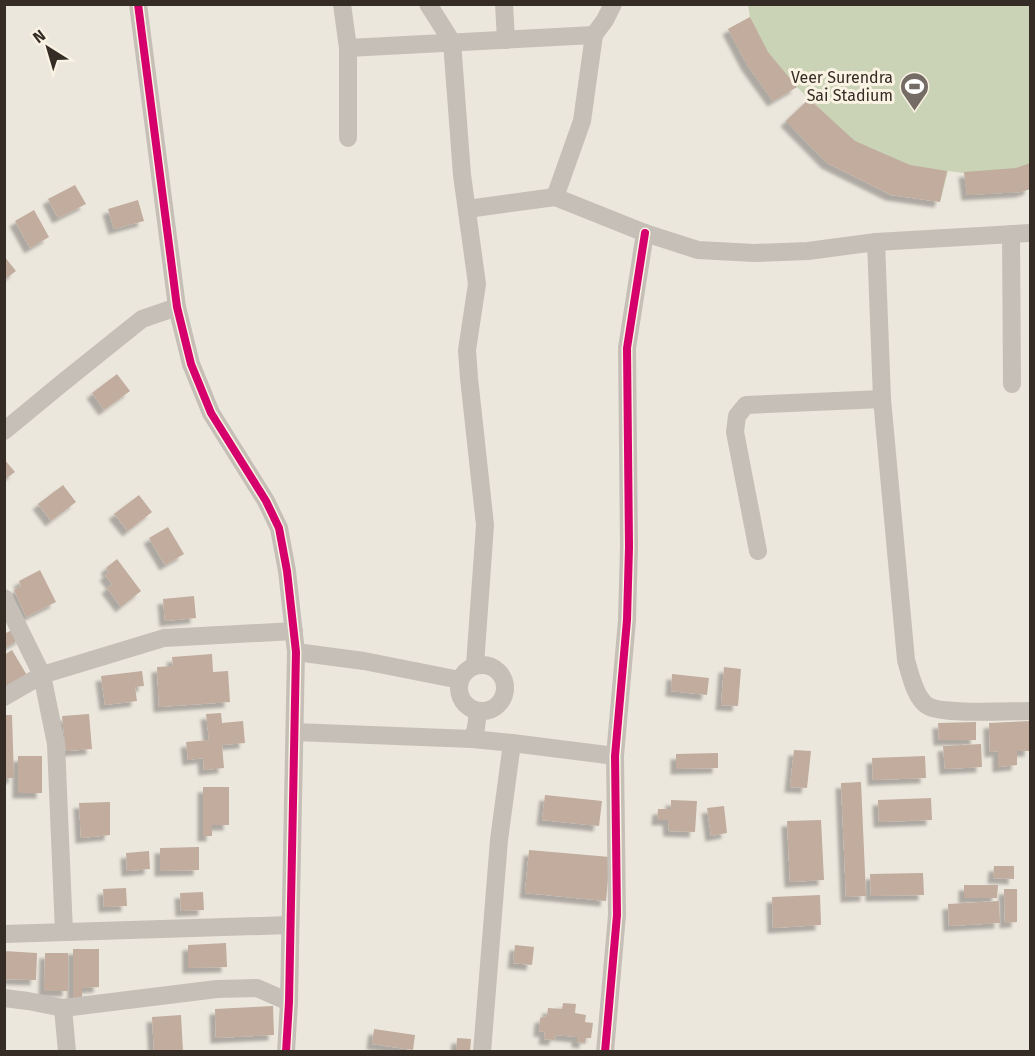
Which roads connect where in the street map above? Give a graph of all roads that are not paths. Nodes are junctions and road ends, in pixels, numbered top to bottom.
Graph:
1 (138, 4) edge
2 (342, 4) edge
3 (429, 4) edge
4 (504, 4) edge
5 (613, 4) edge
6 (594, 35) junction
7 (506, 40) junction
8 (452, 42) junction
9 (348, 48) junction
10 (348, 138) dead end
11 (555, 196) junction
12 (467, 209) junction
13 (645, 232) junction
14 (1030, 232) edge
15 (1011, 234) junction
16 (876, 242) junction
17 (177, 307) junction
18 (1012, 384) dead end
19 (882, 399) junction
20 (4, 431) edge
21 (758, 551) dead end
22 (4, 598) edge
23 (294, 631) junction
24 (296, 652) junction
25 (475, 665) junction
26 (42, 675) junction
27 (459, 680) junction
28 (4, 697) edge
29 (478, 711) junction
30 (1030, 711) edge
31 (295, 732) junction
32 (472, 739) junction
33 (512, 743) junction
34 (615, 756) junction
35 (290, 926) junction
36 (64, 932) junction
37 (4, 934) edge
38 (4, 998) edge
39 (289, 1002) junction
40 (63, 1008) junction
41 (66, 1052) edge
42 (286, 1052) edge
43 (482, 1052) edge
44 (605, 1052) edge

1 - 17 street
2 - 9 street
3 - 8 street
4 - 7 street
5 - 6 street
6 - 7 street
6 - 11 street
7 - 8 street
8 - 9 street
8 - 12 street
9 - 10 street
11 - 12 street
11 - 13 street
12 - 25 street
13 - 16 street
13 - 34 street
14 - 15 street
15 - 16 street
15 - 18 street
16 - 19 street
17 - 20 street
17 - 23 street
19 - 21 street
19 - 30 street
22 - 26 street
23 - 24 street
23 - 26 street
24 - 27 street
24 - 31 street
25 - 27 street
25 - 29 street
26 - 28 street
26 - 36 street
27 - 29 street
29 - 32 street
31 - 32 street
31 - 35 street
32 - 33 street
33 - 34 street
33 - 43 street
34 - 44 street
35 - 36 street
35 - 39 street
36 - 37 street
38 - 40 street
39 - 40 street
39 - 42 street
40 - 41 street

